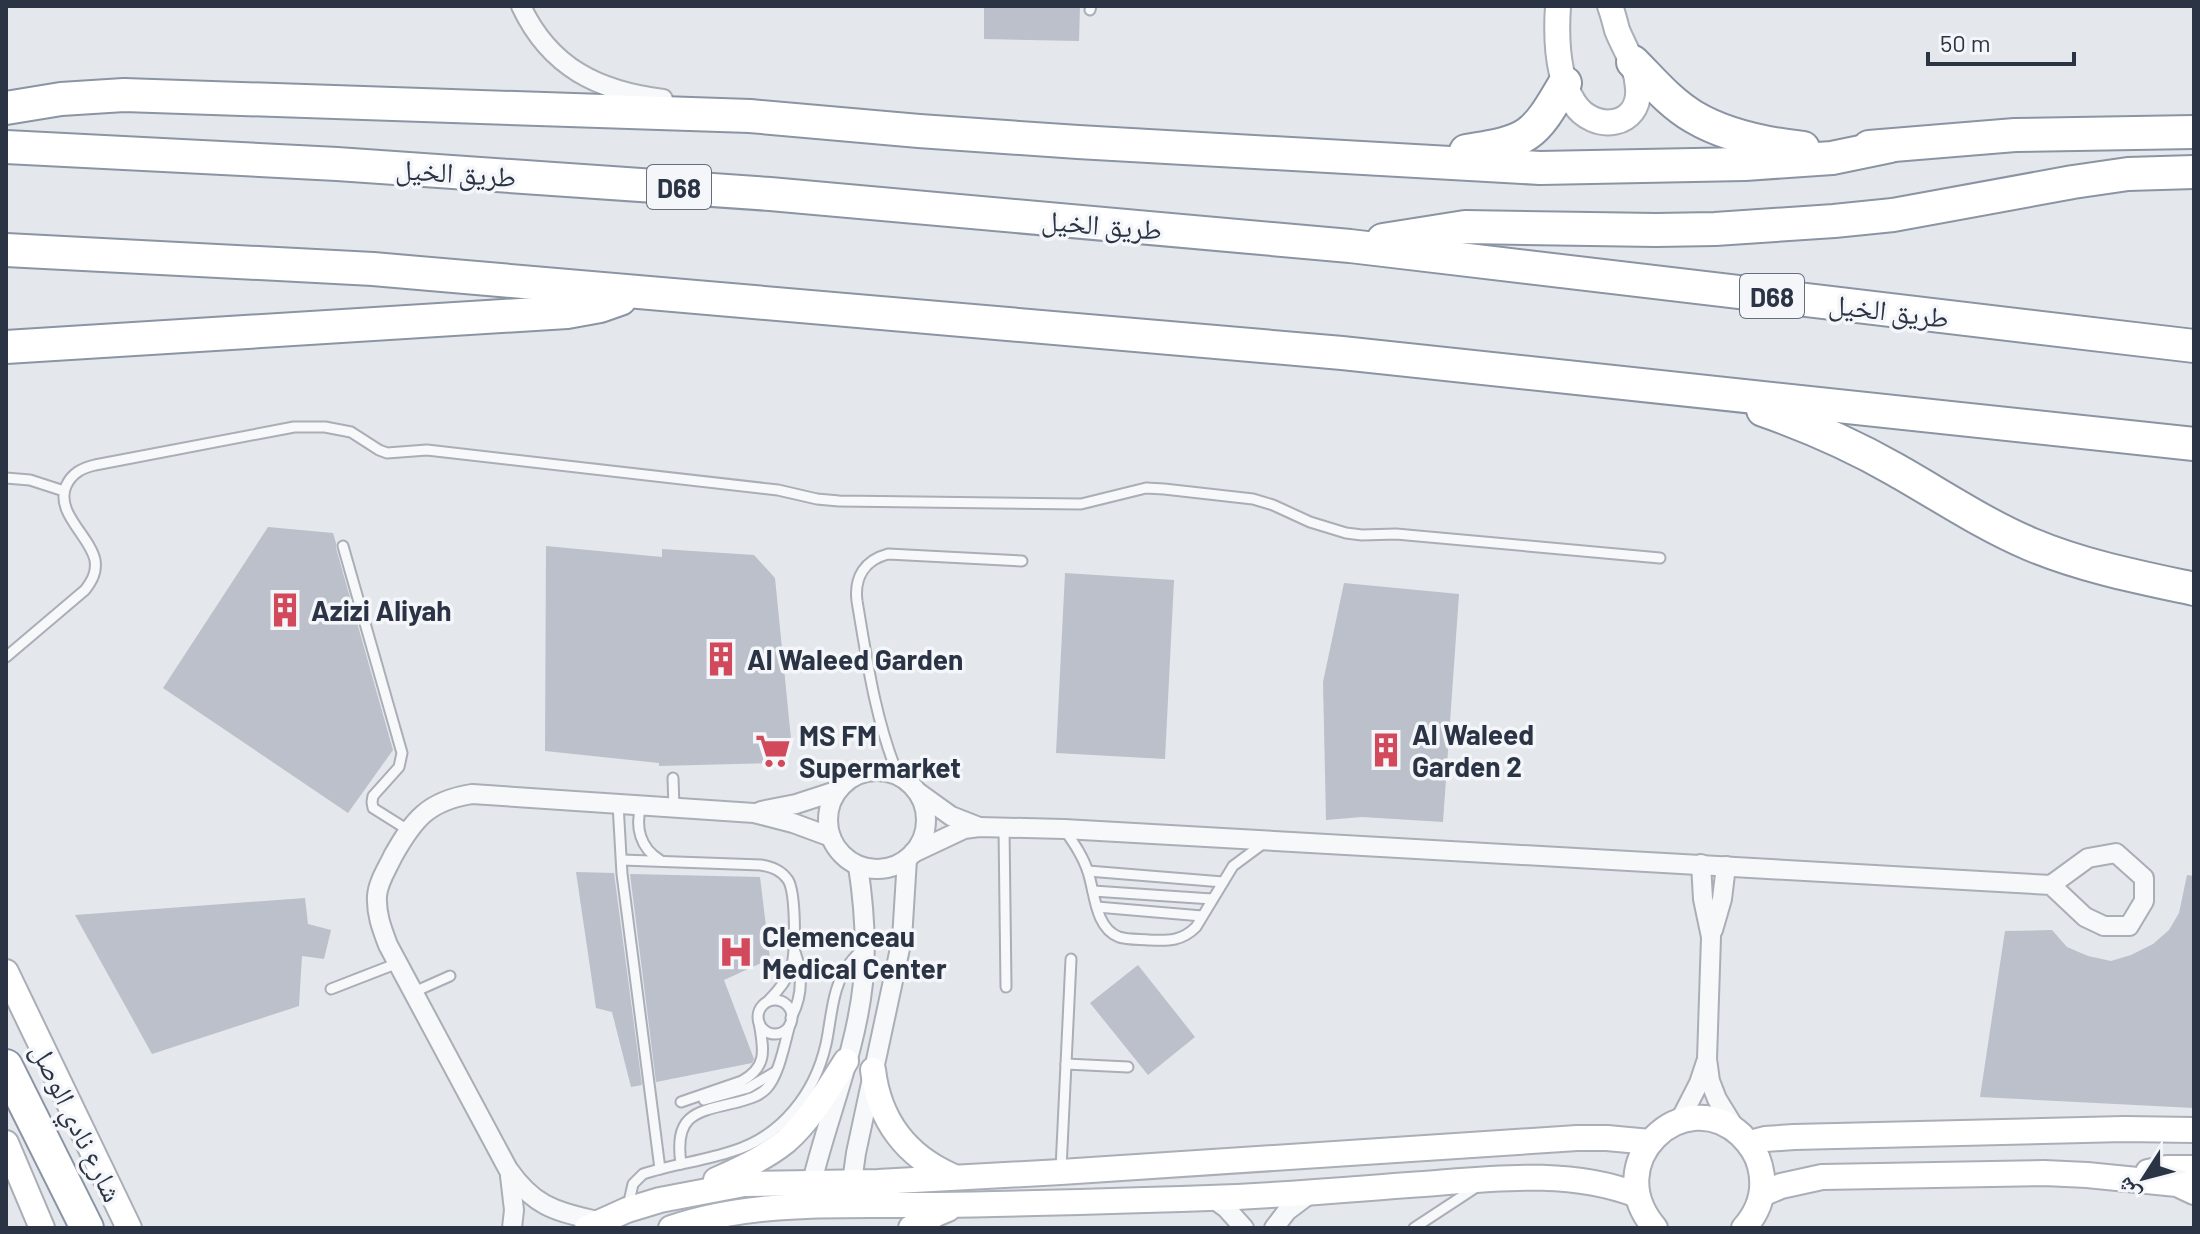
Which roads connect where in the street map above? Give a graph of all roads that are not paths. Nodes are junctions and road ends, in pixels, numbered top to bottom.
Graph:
1 (521, 6) edge
2 (1558, 6) edge
3 (1610, 6) edge
4 (1633, 62) junction
5 (1565, 83) junction
6 (6, 108) edge
7 (750, 116) junction
8 (2194, 132) edge
9 (1890, 146) junction
10 (6, 147) edge
11 (1425, 161) junction
12 (2194, 172) edge
13 (1350, 246) junction
14 (6, 250) edge
15 (634, 293) junction
16 (2194, 346) edge
17 (6, 347) edge
18 (1706, 392) junction
19 (2194, 444) edge
20 (6, 478) edge
21 (64, 491) junction
22 (343, 546) dead end
23 (1660, 558) dead end
24 (1022, 561) dead end
25 (2194, 589) edge
26 (6, 657) edge
27 (898, 775) junction
28 (673, 778) dead end
29 (836, 791) junction
30 (916, 791) junction
31 (618, 804) junction
32 (641, 806) junction
33 (674, 808) junction
34 (754, 813) junction
35 (979, 827) junction
36 (1004, 828) junction
37 (1064, 829) junction
38 (408, 830) junction
39 (831, 837) junction
40 (1268, 841) junction
41 (910, 856) junction
42 (622, 860) junction
43 (662, 862) junction
44 (1701, 864) junction
45 (858, 866) junction
46 (1726, 866) junction
47 (1088, 871) junction
48 (1223, 882) junction
49 (2051, 885) junction
50 (1093, 891) junction
51 (1212, 899) junction
52 (1097, 907) junction
53 (1202, 916) junction
54 (1711, 937) junction
55 (865, 945) junction
56 (795, 950) junction
57 (1071, 959) dead end
58 (398, 963) junction
59 (6, 972) edge
60 (450, 976) dead end
61 (1006, 987) dead end
62 (331, 989) dead end
63 (414, 992) junction
64 (769, 1000) junction
65 (791, 1021) junction
66 (759, 1022) junction
67 (1707, 1059) junction
68 (846, 1061) junction
69 (1066, 1064) junction
70 (6, 1066) edge
71 (1128, 1067) dead end
72 (873, 1070) junction
73 (776, 1071) junction
74 (1679, 1122) junction
75 (2124, 1129) junction
76 (2194, 1130) edge
77 (1743, 1137) junction
78 (1650, 1142) junction
79 (6, 1143) edge
80 (2194, 1144) edge
81 (681, 1164) junction
82 (2194, 1168) edge
83 (508, 1169) junction
84 (660, 1169) junction
85 (1061, 1172) junction
86 (954, 1177) junction
87 (2131, 1179) junction
88 (1487, 1180) junction
89 (2194, 1192) edge
90 (688, 1193) junction
91 (1311, 1193) junction
92 (1762, 1194) junction
93 (1637, 1195) junction
94 (1212, 1198) junction
95 (811, 1205) edge
96 (850, 1205) edge
97 (968, 1205) junction
98 (627, 1210) junction
99 (129, 1224) edge
100 (594, 1225) edge
101 (42, 1228) edge
102 (87, 1228) edge
103 (512, 1228) edge
104 (671, 1228) edge
105 (911, 1228) edge
106 (1244, 1228) edge
107 (1274, 1228) edge
108 (1414, 1228) edge
109 (1655, 1228) edge
110 (1744, 1228) edge

1 - 7 street
2 - 5 street
3 - 4 street
4 - 5 street
4 - 9 highway
5 - 11 highway
6 - 7 highway
7 - 11 highway
8 - 9 highway
9 - 11 highway
10 - 13 highway, طريق الخيل / D68
12 - 13 highway
13 - 16 highway, طريق الخيل / D68
14 - 15 highway
15 - 17 highway
15 - 18 highway
18 - 19 highway
18 - 25 highway
20 - 21 lane
21 - 23 lane
21 - 26 lane
22 - 38 lane
24 - 27 lane
27 - 29 street
27 - 30 street
28 - 33 lane
29 - 34 street
29 - 39 street
30 - 35 street
30 - 41 street
31 - 32 street
31 - 38 street
31 - 42 lane
32 - 33 street
32 - 43 lane
33 - 34 street
34 - 39 street
35 - 36 street
35 - 41 street
36 - 37 street
36 - 61 lane
37 - 40 street
37 - 47 lane
38 - 58 street
39 - 45 street
40 - 44 street
40 - 48 lane
41 - 45 street
41 - 72 street
42 - 43 lane
42 - 84 lane
43 - 56 lane
44 - 46 street
44 - 54 street
45 - 55 street
46 - 49 street
46 - 54 street
47 - 48 lane
47 - 50 lane
48 - 51 lane
49 - 49 street
50 - 51 lane
50 - 52 lane
51 - 53 lane
52 - 53 lane
52 - 53 lane
54 - 67 street
55 - 68 street
55 - 81 lane
56 - 64 lane
56 - 65 lane
57 - 69 lane
58 - 62 lane
58 - 63 street
59 - 99 street, شارع نادي الوصل
60 - 63 lane
63 - 83 street
64 - 65 lane
64 - 66 lane
65 - 66 lane
65 - 73 lane
66 - 73 lane
67 - 74 street
67 - 77 street
68 - 90 street
68 - 95 street
69 - 71 lane
69 - 85 lane
70 - 102 highway
72 - 86 street
72 - 96 street
73 - 81 lane
74 - 77 street
74 - 78 street
75 - 76 street
75 - 77 street
75 - 80 street
77 - 92 street
78 - 85 street
78 - 93 street
79 - 101 street
81 - 84 lane
82 - 87 street
83 - 100 street
83 - 103 street
84 - 98 lane
85 - 86 street
86 - 96 street
87 - 89 street
87 - 92 street
88 - 91 street
88 - 93 street
88 - 108 lane
90 - 95 street
90 - 98 street
91 - 94 street
91 - 107 street
92 - 110 street
93 - 109 street
94 - 97 street
94 - 106 street
95 - 96 street
95 - 104 street
96 - 97 street
97 - 105 street
98 - 100 street

